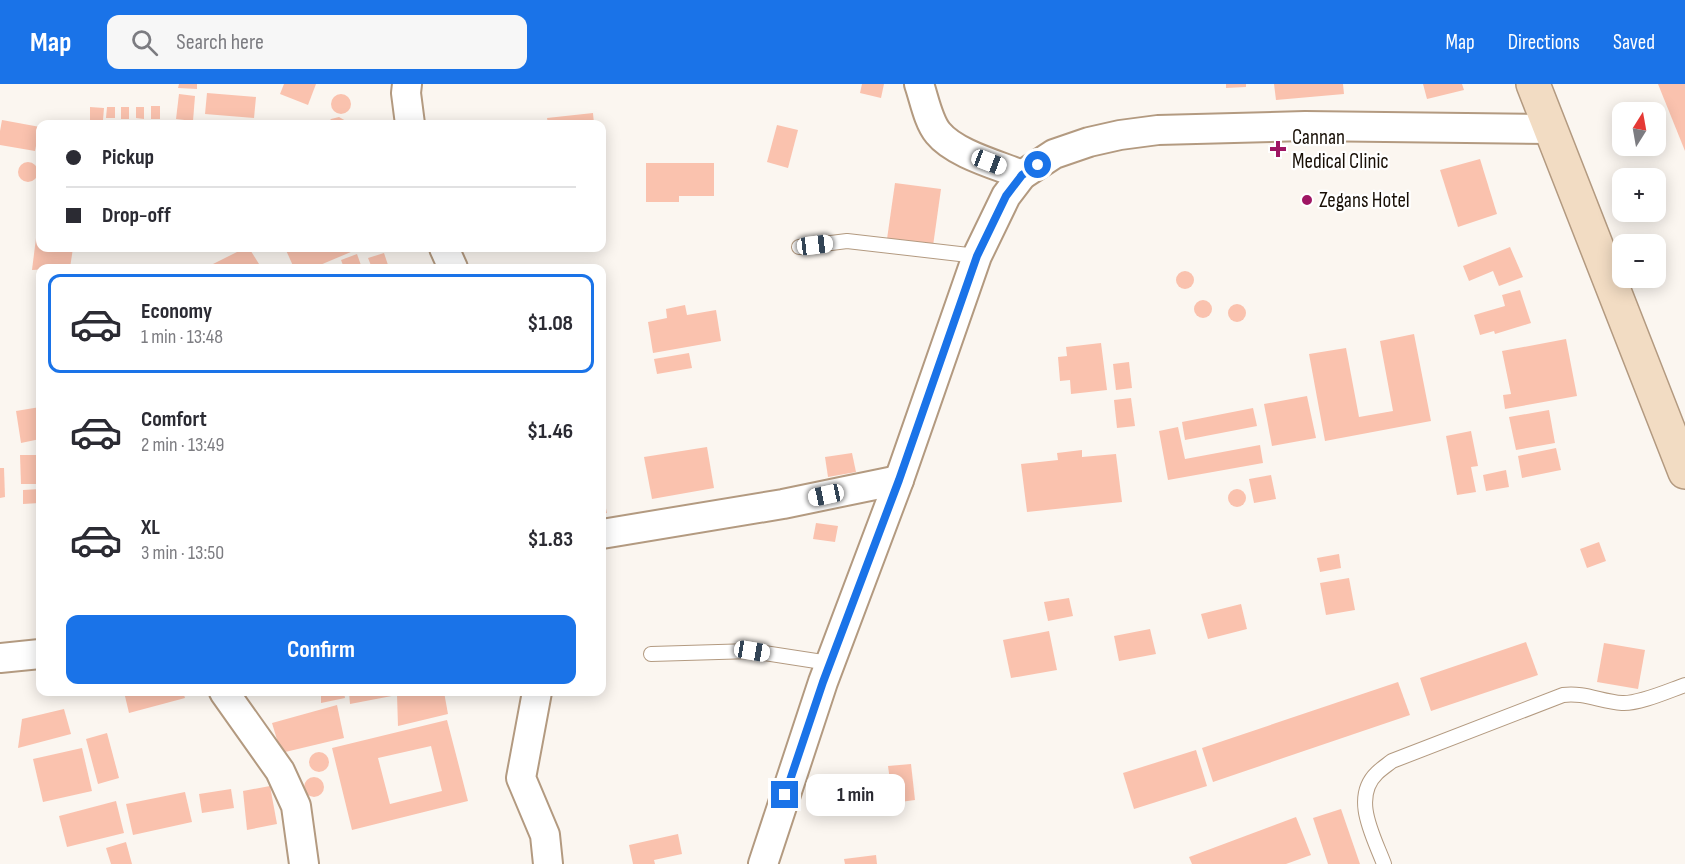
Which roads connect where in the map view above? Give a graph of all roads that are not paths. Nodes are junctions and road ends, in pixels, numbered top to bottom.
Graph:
1 (407, 84) edge
2 (919, 84) edge
3 (1533, 84) edge
4 (409, 120) edge
5 (1550, 129) junction
6 (1022, 175) junction
7 (799, 247) dead end
8 (977, 256) junction
9 (1676, 423) edge
10 (1685, 472) edge
11 (899, 480) junction
12 (606, 533) edge
13 (36, 654) edge
14 (651, 654) dead end
15 (0, 658) edge
16 (830, 663) junction
17 (1685, 686) edge
18 (227, 696) edge
19 (536, 696) edge
20 (304, 864) edge
21 (548, 864) edge
22 (762, 864) edge
23 (1384, 864) edge

1 - 4 street
2 - 6 street
3 - 5 street
5 - 6 street
5 - 9 street
6 - 8 street
7 - 8 lane
8 - 11 street
9 - 10 street
11 - 12 street
11 - 16 street
13 - 15 street
14 - 16 lane
16 - 22 street
17 - 23 lane
18 - 20 street
19 - 21 street

